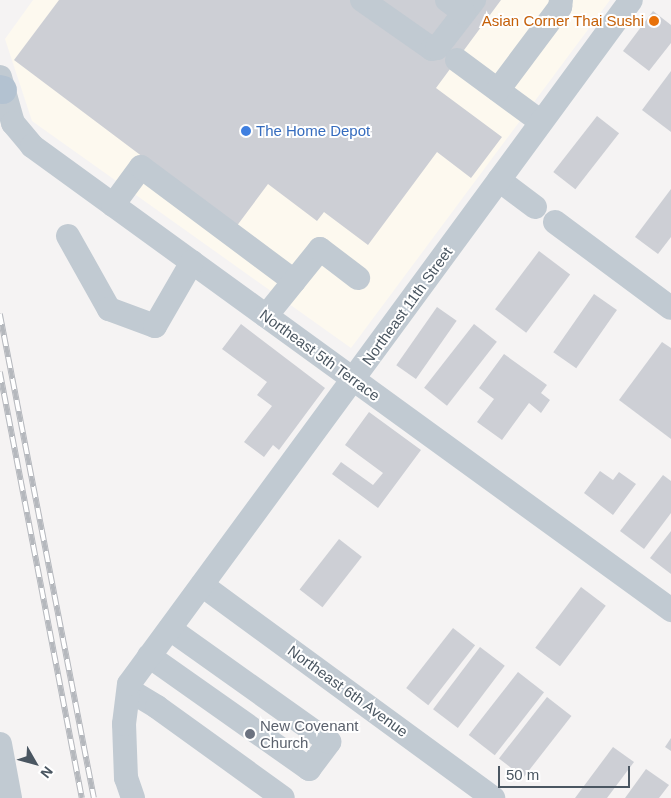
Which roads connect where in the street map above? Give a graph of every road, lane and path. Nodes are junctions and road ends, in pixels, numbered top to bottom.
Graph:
1 (362, 0) edge
2 (561, 0) edge
3 (631, 0) edge
4 (462, 4) edge
5 (457, 60) dead end
6 (1, 85) edge
7 (498, 90) junction
8 (542, 122) junction
9 (499, 180) junction
10 (113, 205) junction
11 (535, 207) dead end
12 (555, 222) dead end
13 (68, 236) dead end
14 (192, 262) junction
15 (358, 278) dead end
16 (294, 281) junction
17 (671, 308) edge
18 (266, 316) junction
19 (353, 379) junction
20 (202, 585) junction
21 (671, 610) edge
22 (170, 629) junction
23 (149, 656) junction
24 (129, 687) junction
25 (0, 744) edge
26 (10, 798) edge
27 (132, 798) edge
28 (283, 798) edge
29 (493, 798) edge

1 - 4 street
2 - 7 street
3 - 8 street, Northeast 11th Street
5 - 7 street
6 - 10 street, Northeast 5th Terrace
7 - 8 street
8 - 9 street, Northeast 11th Street
9 - 11 street
9 - 19 street, Northeast 11th Street
10 - 14 street, Northeast 5th Terrace
10 - 16 street
12 - 17 street
13 - 14 street
14 - 18 street, Northeast 5th Terrace
15 - 16 street
16 - 18 street
18 - 19 street, Northeast 5th Terrace
19 - 20 street, Northeast 11th Street
19 - 21 street, Northeast 5th Terrace
20 - 22 street, Northeast 11th Street
20 - 29 street, Northeast 6th Avenue
22 - 23 street, Northeast 11th Street
22 - 23 street
23 - 24 street, Northeast 11th Street
24 - 27 street
24 - 28 street
25 - 26 street

